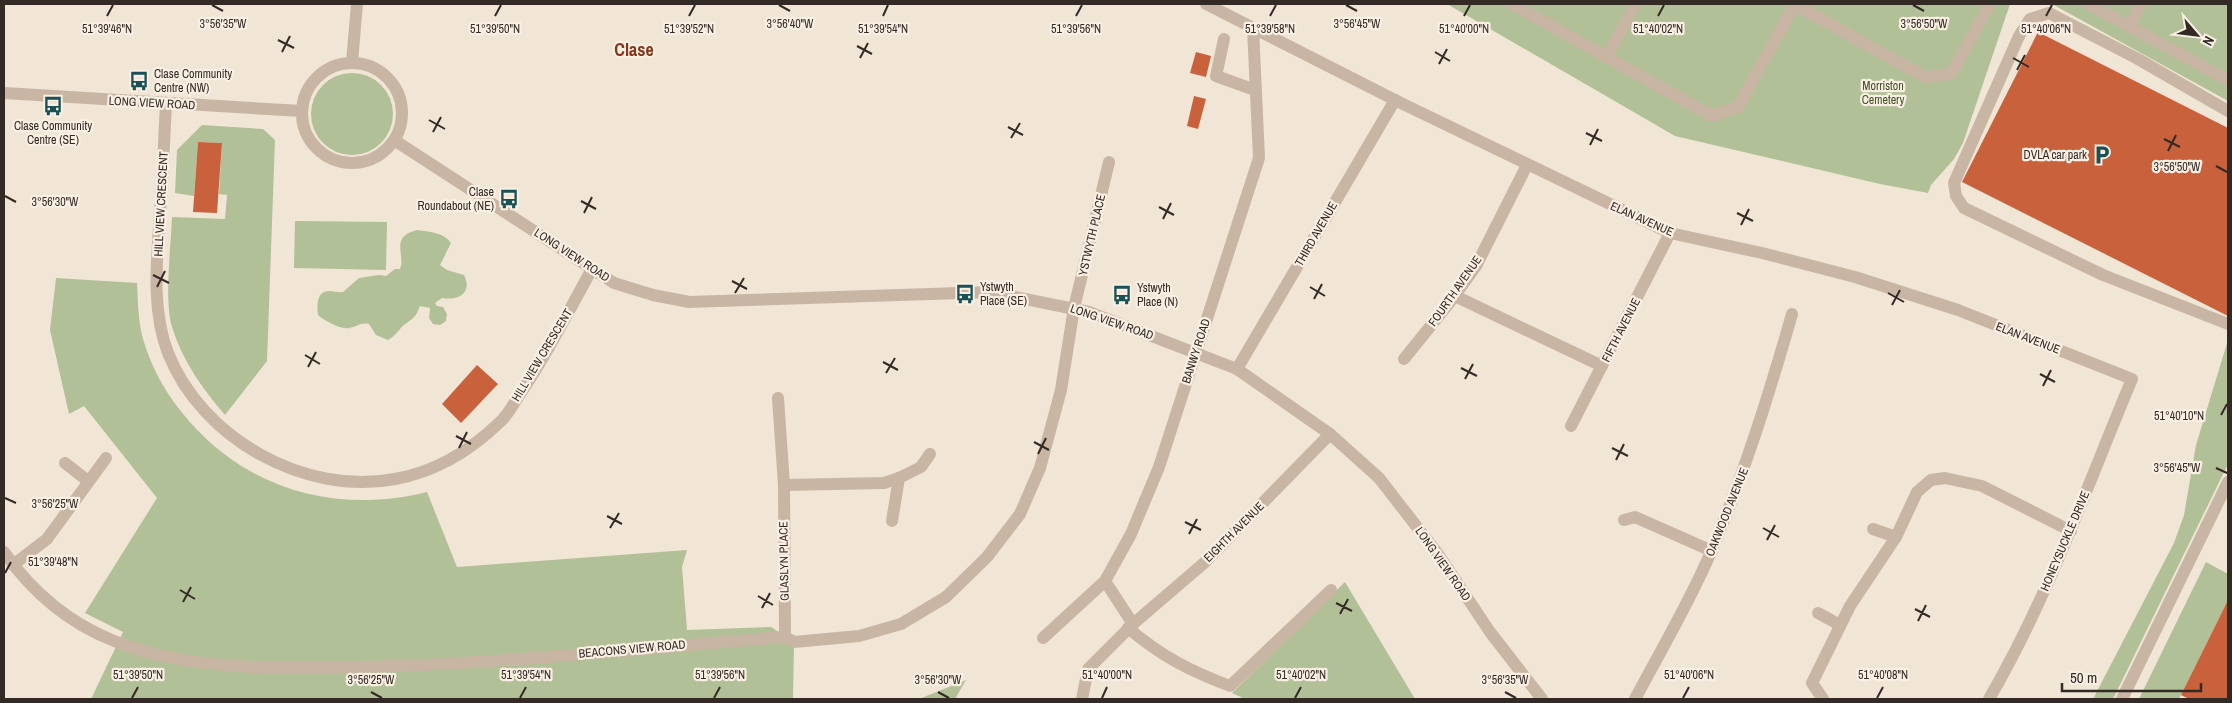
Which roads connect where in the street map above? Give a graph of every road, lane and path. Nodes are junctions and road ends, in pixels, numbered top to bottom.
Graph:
1 (357, 4) edge
2 (1206, 4) edge
3 (1512, 4) edge
4 (1636, 4) edge
5 (1795, 4) edge
6 (1990, 4) edge
7 (2088, 4) edge
8 (2141, 4) edge
9 (2129, 26) junction
10 (1254, 28) junction
11 (1224, 39) dead end
12 (1606, 56) junction
13 (352, 62) junction
14 (2228, 80) edge
15 (1255, 90) junction
16 (4, 93) edge
17 (1395, 100) junction
18 (166, 104) junction
19 (301, 111) junction
20 (2228, 111) edge
21 (394, 140) junction
22 (1109, 162) dead end
23 (1527, 165) junction
24 (1670, 233) junction
25 (592, 269) junction
26 (1455, 296) junction
27 (1074, 308) junction
28 (1792, 314) dead end
29 (2228, 324) edge
30 (1195, 352) junction
31 (1404, 359) dead end
32 (1602, 366) junction
33 (1237, 369) junction
34 (2132, 379) joint
35 (778, 398) dead end
36 (1571, 426) dead end
37 (1330, 434) junction
38 (930, 454) dead end
39 (106, 458) dead end
40 (64, 463) dead end
41 (899, 478) junction
42 (88, 482) junction
43 (2228, 482) edge
44 (784, 485) junction
45 (1624, 520) dead end
46 (892, 521) dead end
47 (1873, 529) dead end
48 (2071, 531) junction
49 (1896, 537) junction
50 (1712, 551) junction
51 (4, 552) edge
52 (13, 565) junction
53 (1105, 581) junction
54 (1331, 590) dead end
55 (1818, 613) dead end
56 (1840, 625) junction
57 (1130, 626) junction
58 (785, 637) junction
59 (1043, 638) dead end
60 (1082, 699) edge
61 (1542, 699) edge
62 (1635, 699) edge
63 (1823, 699) edge
64 (1989, 699) edge
65 (2122, 699) edge

1 - 13 street
2 - 10 street, ELAN AVENUE
3 - 12 street
4 - 12 street
5 - 6 street
5 - 12 street
7 - 9 street
8 - 9 street
9 - 14 street
10 - 15 street, BANWY ROAD
10 - 17 street, ELAN AVENUE
11 - 15 street
13 - 19 street
13 - 21 street
15 - 30 street, BANWY ROAD
16 - 18 street, LONG VIEW ROAD
17 - 23 street, ELAN AVENUE
17 - 33 street, THIRD AVENUE
18 - 19 street, LONG VIEW ROAD
18 - 25 street, HILL VIEW CRESCENT
19 - 21 street
20 - 29 street
21 - 25 street, LONG VIEW ROAD
22 - 27 street, YSTWYTH PLACE
23 - 24 street, ELAN AVENUE
23 - 26 street, FOURTH AVENUE
24 - 32 street, FIFTH AVENUE
24 - 34 street, ELAN AVENUE
25 - 27 street, LONG VIEW ROAD
26 - 31 street, FOURTH AVENUE
26 - 32 street
27 - 30 street, LONG VIEW ROAD
27 - 58 street, BEACONS VIEW ROAD
28 - 50 street, OAKWOOD AVENUE
30 - 33 street, LONG VIEW ROAD
30 - 53 street, BANWY ROAD
32 - 36 street, FIFTH AVENUE
33 - 37 street, LONG VIEW ROAD
34 - 48 street, HONEYSUCKLE DRIVE
35 - 44 street, GLASLYN PLACE
37 - 57 street, EIGHTH AVENUE
37 - 61 street, LONG VIEW ROAD
38 - 41 street
39 - 42 street
40 - 42 street
41 - 44 street
41 - 46 street
42 - 52 street
43 - 65 street
44 - 58 street, GLASLYN PLACE
45 - 50 street
47 - 49 street
48 - 49 street
48 - 64 street, HONEYSUCKLE DRIVE
49 - 56 street
50 - 62 street, OAKWOOD AVENUE
51 - 52 street, BEACONS VIEW ROAD
52 - 58 street, BEACONS VIEW ROAD
53 - 57 street
53 - 59 street, BANWY ROAD
54 - 57 street
55 - 56 street
56 - 63 street
57 - 60 street, EIGHTH AVENUE

